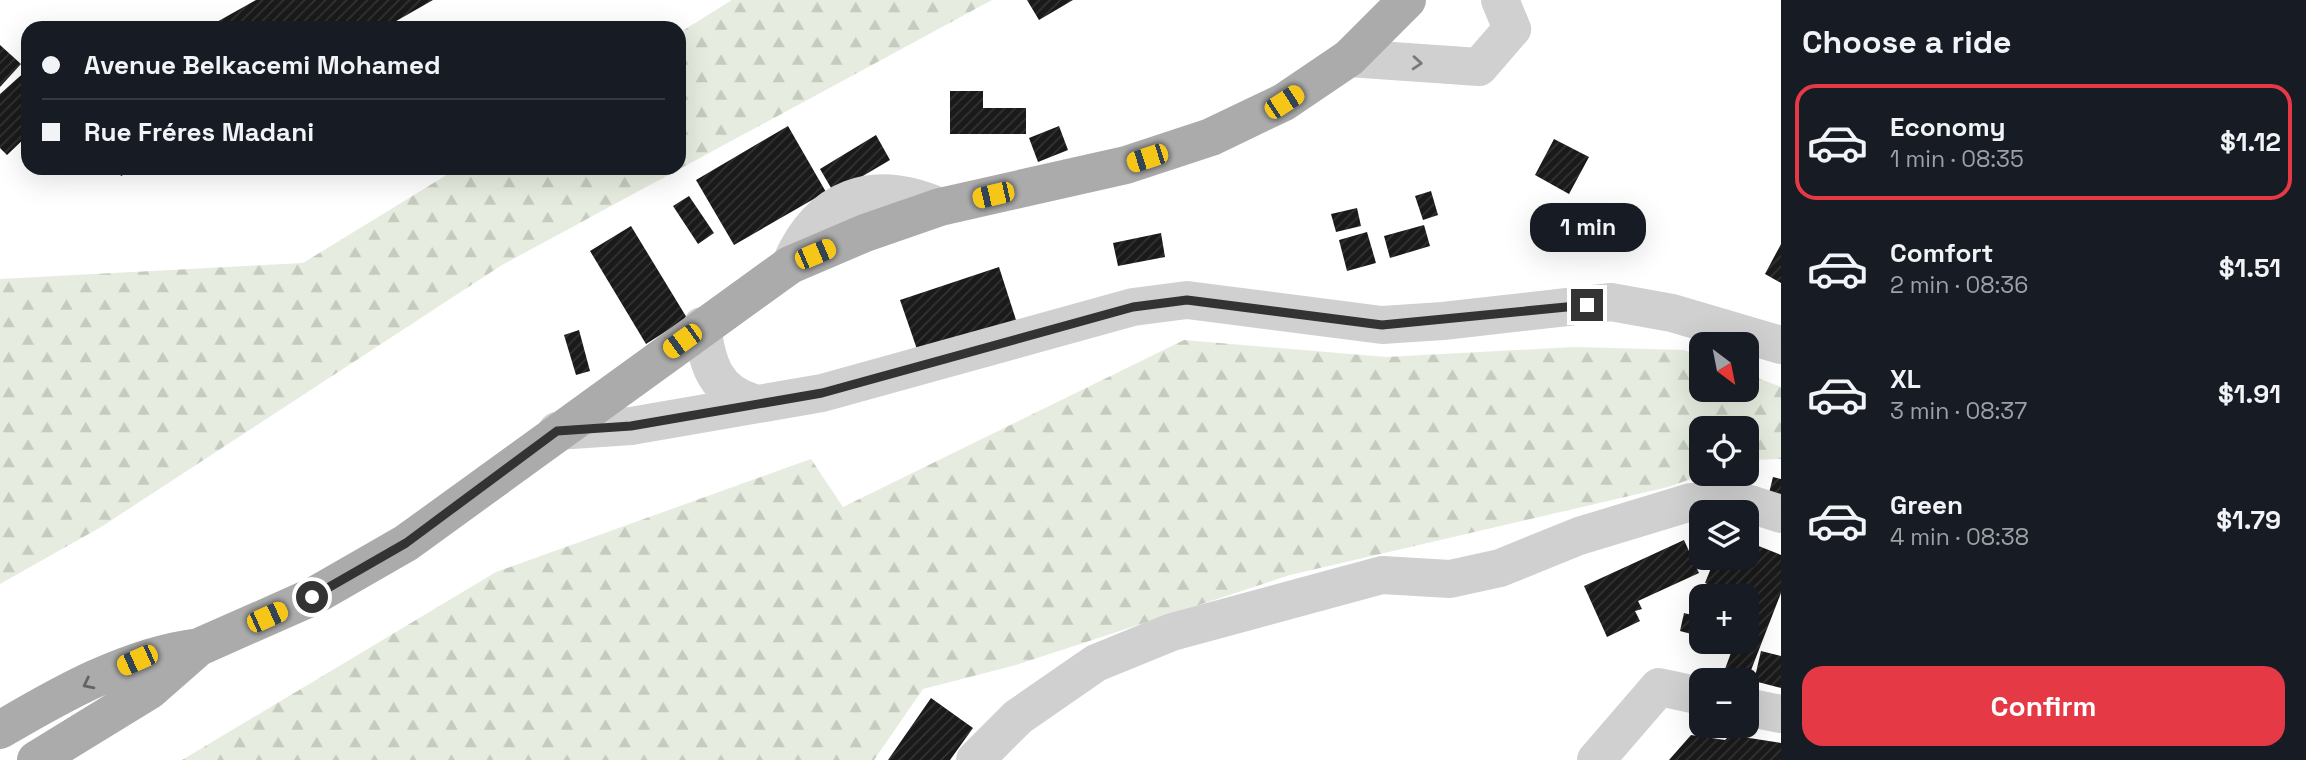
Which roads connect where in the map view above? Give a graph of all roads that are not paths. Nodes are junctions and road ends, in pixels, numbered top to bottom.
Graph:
1 (1407, 0) edge
2 (1500, 0) edge
3 (1349, 58) junction
4 (702, 327) junction
5 (1781, 345) edge
6 (754, 403) junction
7 (557, 431) junction
8 (1781, 514) edge
9 (198, 648) junction
10 (1689, 693) edge
11 (1759, 710) edge
12 (1781, 715) edge
13 (0, 730) edge
14 (36, 760) edge
15 (975, 760) edge
16 (1596, 760) edge

1 - 3 main road
3 -> 2 street
3 - 4 main road
4 - 6 street
4 - 7 main road
5 - 6 street
6 - 7 street
7 - 9 main road
8 - 15 street
9 -> 13 main road
9 - 14 main road
10 - 16 street
11 - 12 street

